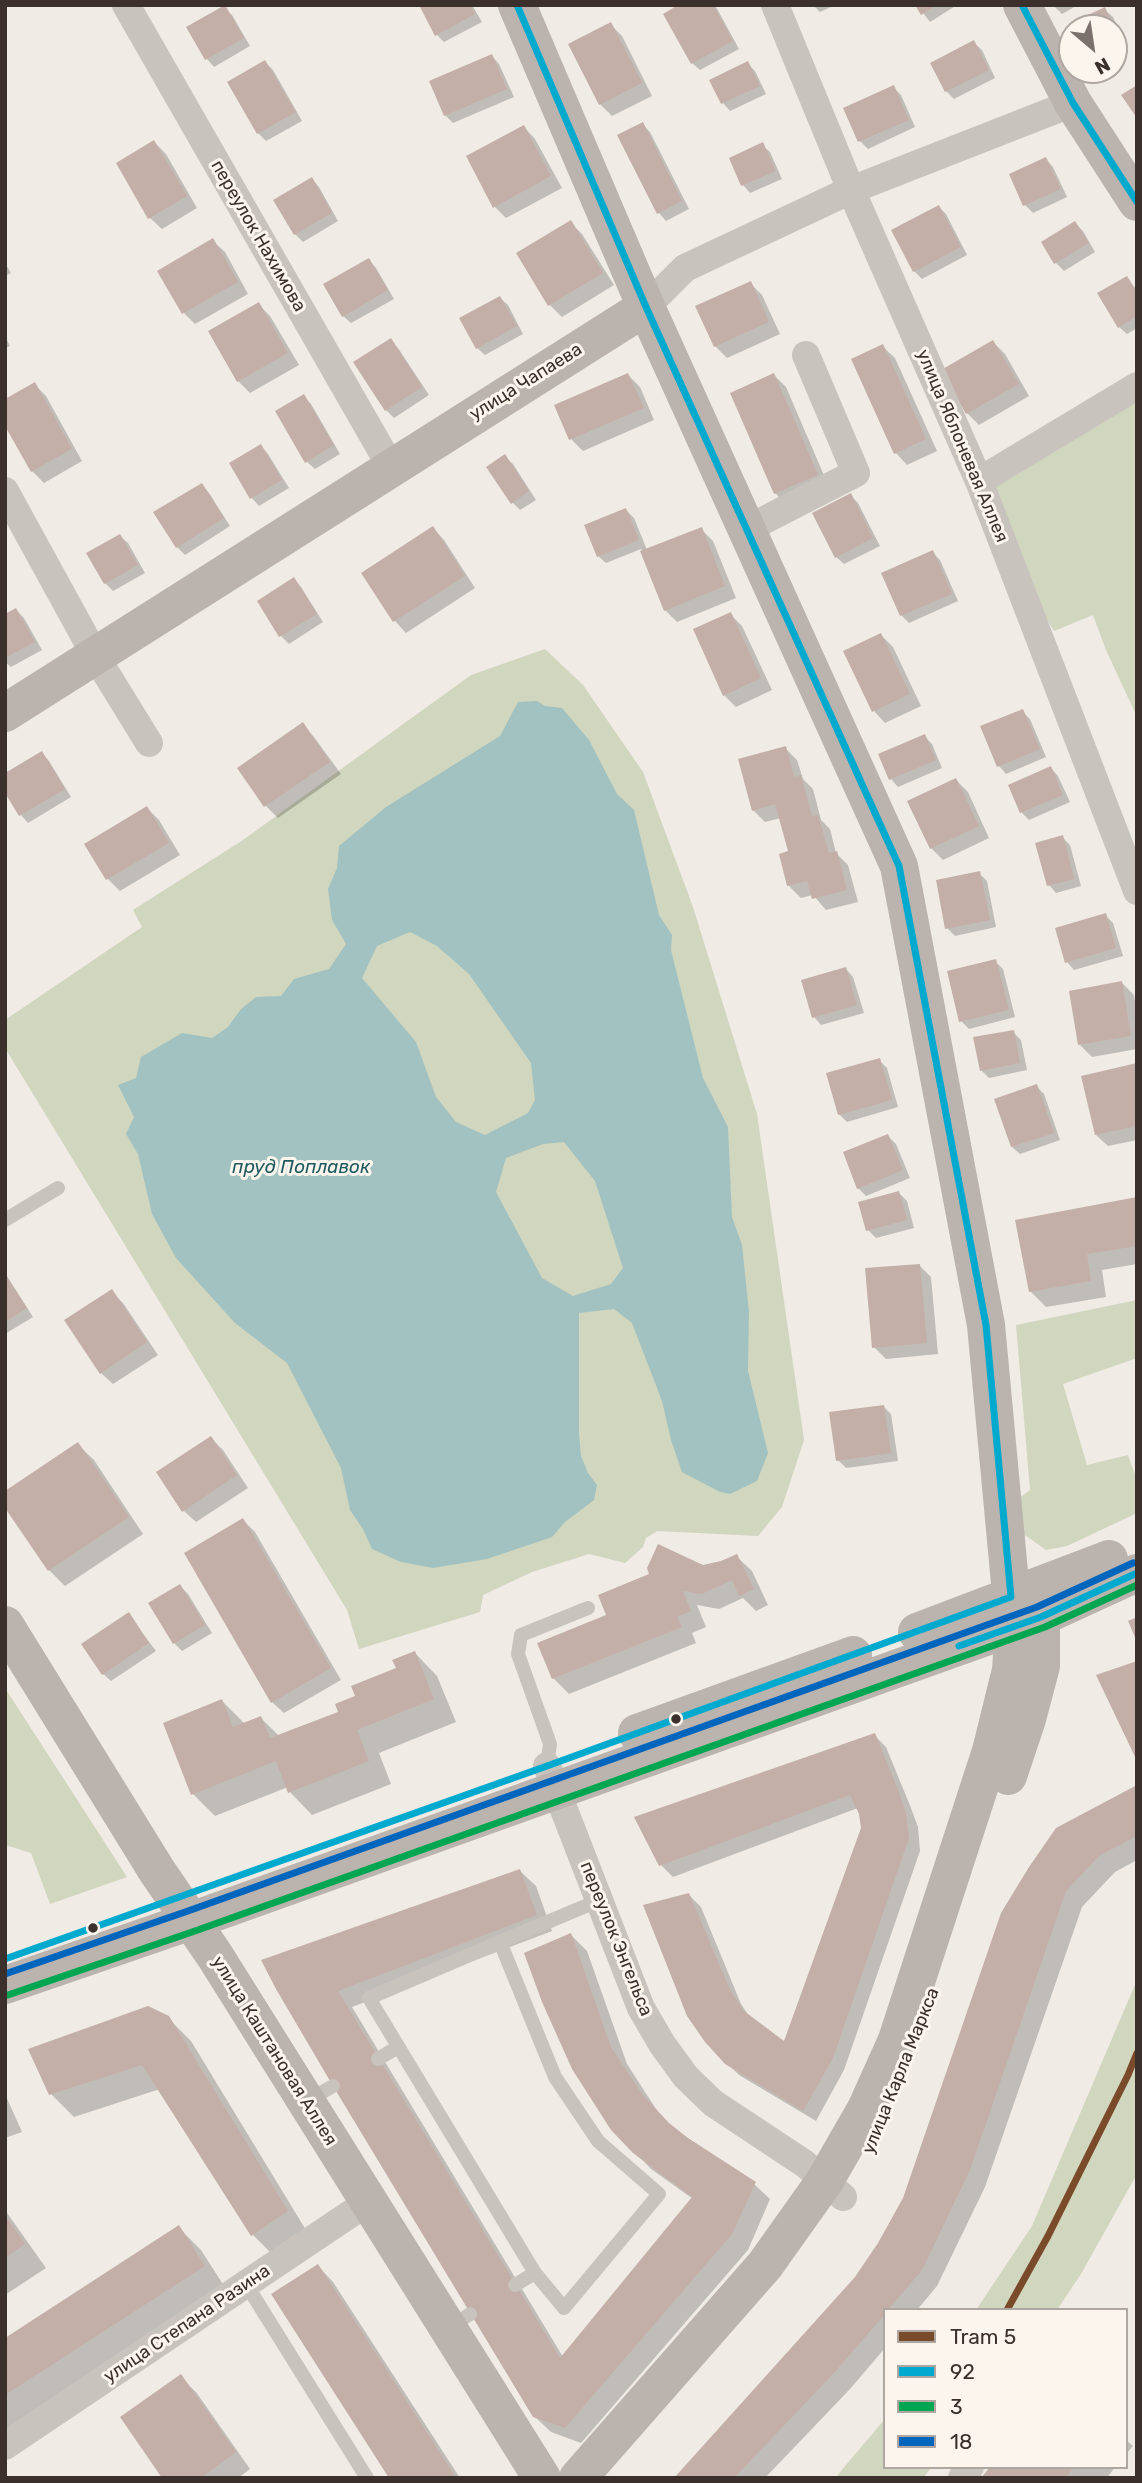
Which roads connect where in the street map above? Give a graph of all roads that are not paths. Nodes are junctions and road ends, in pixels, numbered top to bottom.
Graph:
1 (126, 5) edge
2 (517, 5) edge
3 (775, 5) edge
4 (1022, 5) edge
5 (1073, 103) junction
6 (851, 190) junction
7 (1137, 202) edge
8 (646, 307) junction
9 (806, 355) dead end
10 (1137, 386) edge
11 (391, 467) junction
12 (979, 481) junction
13 (5, 491) edge
14 (747, 529) junction
15 (96, 657) junction
16 (5, 713) edge
17 (149, 743) dead end
18 (1137, 891) edge
19 (58, 1188) dead end
20 (5, 1220) edge
21 (1137, 1547) edge
22 (1137, 1573) edge
23 (1024, 1607) junction
24 (588, 1608) dead end
25 (5, 1625) edge
26 (552, 1778) junction
27 (600, 1900) junction
28 (183, 1910) junction
29 (500, 1942) junction
30 (5, 1959) edge
31 (5, 1985) edge
32 (398, 2047) junction
33 (378, 2059) dead end
34 (833, 2189) junction
35 (368, 2202) junction
36 (535, 2273) junction
37 (246, 2284) junction
38 (515, 2285) dead end
39 (5, 2446) edge
40 (368, 2478) edge
41 (542, 2478) edge
42 (578, 2478) edge
43 (606, 2478) edge

1 - 11 street, переулок Нахимова
2 - 8 street, улица Карла Маркса
3 - 6 street, улица Яблоневая Аллея
4 - 5 street
5 - 6 street, улица Чапаева
5 - 7 street
6 - 8 street, улица Чапаева
6 - 12 street, улица Яблоневая Аллея
8 - 11 street, улица Чапаева
8 - 14 street, улица Карла Маркса
9 - 14 street
10 - 12 street
11 - 15 street, улица Чапаева
12 - 18 street, улица Яблоневая Аллея
13 - 15 street
14 - 23 street, улица Карла Маркса
15 - 16 street, улица Чапаева
15 - 17 street
19 - 20 lane
21 - 23 street
22 - 23 street
23 - 26 street
23 - 34 street, улица Карла Маркса
24 - 26 lane
25 - 28 street, улица Каштановая Аллея
26 - 27 street, переулок Энгельса
26 - 28 street
27 - 29 lane
27 - 34 street, переулок Энгельса
28 - 30 street
28 - 31 street
28 - 35 street, улица Каштановая Аллея
29 - 32 lane
29 - 36 lane
32 - 33 lane
32 - 36 lane
34 - 42 street, улица Карла Маркса
34 - 43 street, улица Карла Маркса
35 - 37 street, улица Степана Разина
35 - 41 street, улица Каштановая Аллея
36 - 38 lane
37 - 39 street, улица Степана Разина
37 - 40 lane

